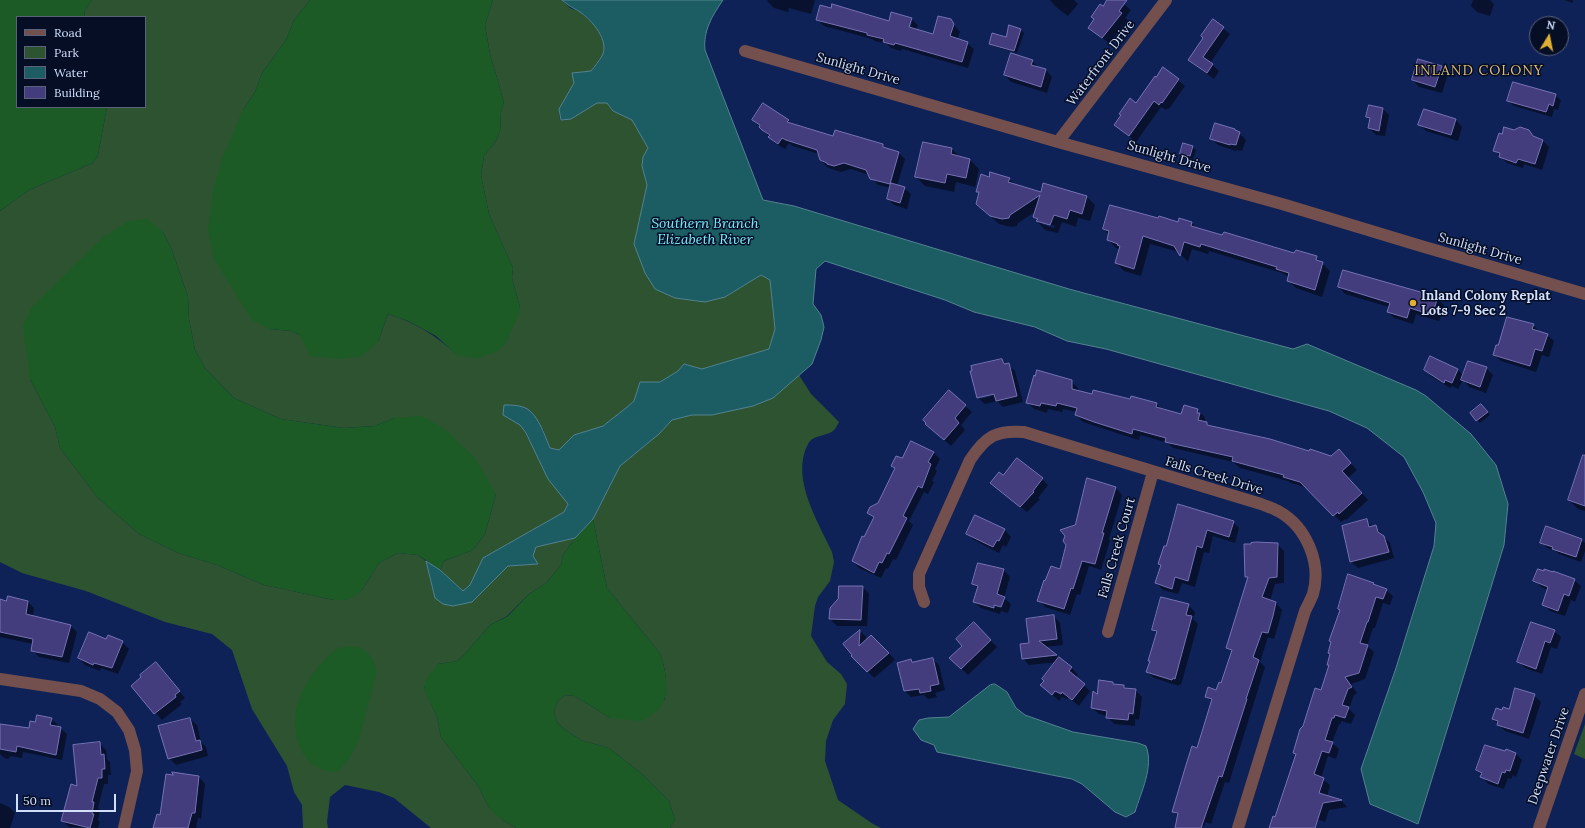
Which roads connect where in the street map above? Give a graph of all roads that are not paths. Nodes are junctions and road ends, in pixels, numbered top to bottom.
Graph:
1 (1166, 0) edge
2 (744, 51) dead end
3 (1058, 142) junction
4 (1585, 294) edge
5 (1153, 472) junction
6 (924, 602) dead end
7 (1108, 632) dead end
8 (0, 679) edge
9 (1585, 694) edge
10 (124, 828) edge
11 (1238, 828) edge
12 (1539, 828) edge

1 - 3 street, Waterfront Drive
2 - 3 street, Sunlight Drive
3 - 4 street, Sunlight Drive
5 - 6 street, Falls Creek Drive
5 - 7 street, Falls Creek Court
5 - 11 street, Falls Creek Drive
8 - 10 street
9 - 12 street, Deepwater Drive

